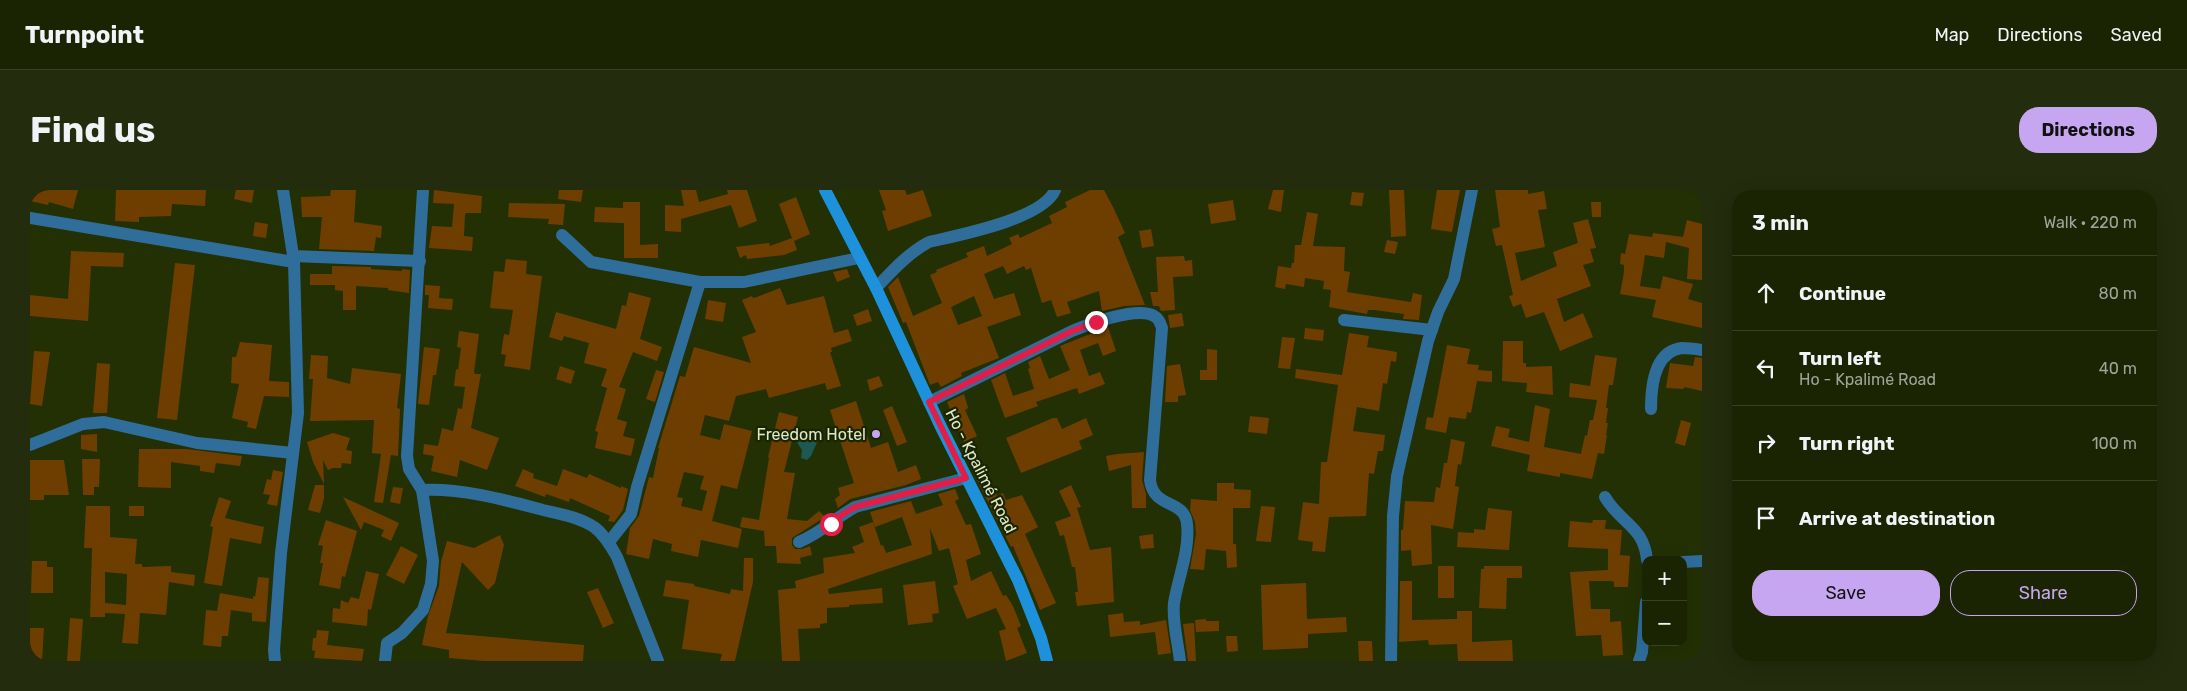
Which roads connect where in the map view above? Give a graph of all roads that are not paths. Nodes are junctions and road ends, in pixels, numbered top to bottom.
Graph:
1 (283, 190) edge
2 (423, 190) edge
3 (825, 190) edge
4 (1055, 190) edge
5 (1472, 190) edge
6 (30, 218) edge
7 (562, 235) dead end
8 (859, 258) junction
9 (294, 259) junction
10 (420, 261) junction
11 (700, 282) junction
12 (876, 288) junction
13 (1344, 320) dead end
14 (1432, 330) junction
15 (1702, 350) edge
16 (929, 402) junction
17 (1651, 408) dead end
18 (30, 445) edge
19 (293, 453) junction
20 (966, 478) junction
21 (422, 490) junction
22 (1605, 497) dead end
23 (609, 542) junction
24 (799, 542) dead end
25 (1646, 556) edge
26 (1702, 561) edge
27 (1687, 562) edge
28 (1642, 646) edge
29 (275, 661) edge
30 (385, 661) edge
31 (658, 661) edge
32 (1047, 661) edge
33 (1180, 661) edge
34 (1391, 661) edge
35 (1639, 661) edge

1 - 9 street
2 - 10 street
3 - 8 main road, Ho - Kpalimé Road
4 - 12 street
5 - 14 street
6 - 9 street
7 - 11 street
8 - 11 street
8 - 12 main road, Ho - Kpalimé Road
9 - 10 street
9 - 19 street
10 - 21 street
11 - 23 street
12 - 16 main road, Ho - Kpalimé Road
13 - 14 street
14 - 34 street
15 - 17 street
16 - 20 main road, Ho - Kpalimé Road
16 - 33 street
18 - 19 street
19 - 29 street
20 - 24 street
20 - 32 main road, Ho - Kpalimé Road
21 - 23 street
21 - 30 street
22 - 25 street
23 - 31 street
26 - 27 street
28 - 35 street

